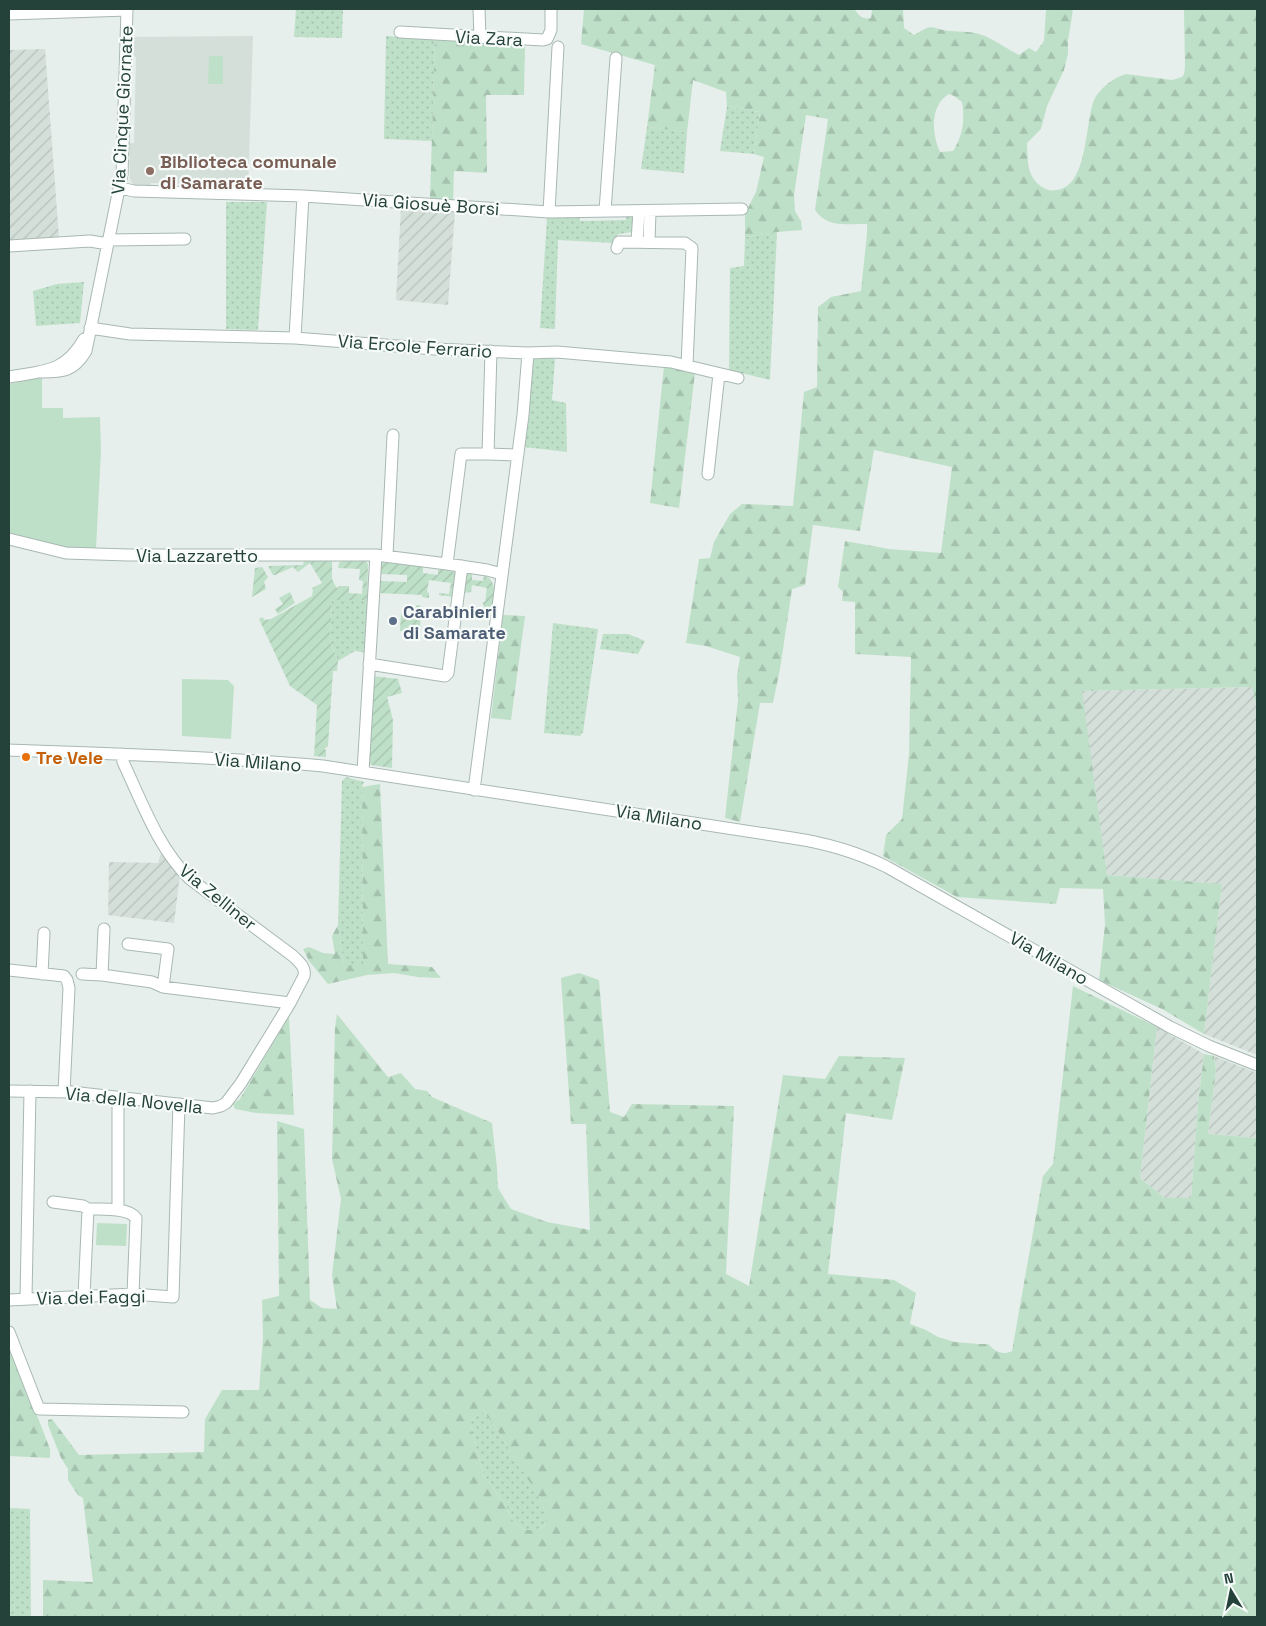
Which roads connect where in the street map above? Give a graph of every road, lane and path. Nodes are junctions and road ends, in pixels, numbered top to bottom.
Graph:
1 (479, 9) edge
2 (551, 9) edge
3 (127, 10) edge
4 (9, 14) edge
5 (400, 32) dead end
6 (480, 38) junction
7 (558, 47) dead end
8 (616, 58) dead end
9 (120, 188) junction
10 (303, 196) junction
11 (742, 209) dead end
12 (549, 212) junction
13 (605, 212) junction
14 (644, 212) junction
15 (185, 238) dead end
16 (649, 241) junction
17 (108, 242) junction
18 (637, 242) junction
19 (9, 246) edge
20 (618, 248) dead end
21 (90, 328) junction
22 (295, 338) junction
23 (491, 351) junction
24 (528, 353) junction
25 (687, 366) junction
26 (719, 374) junction
27 (9, 377) edge
28 (738, 378) dead end
29 (393, 435) dead end
30 (488, 454) junction
31 (518, 454) junction
32 (708, 474) dead end
33 (9, 539) edge
34 (382, 556) junction
35 (447, 564) junction
36 (462, 566) junction
37 (502, 574) junction
38 (369, 664) junction
39 (9, 750) edge
40 (123, 754) junction
41 (363, 772) junction
42 (474, 790) junction
43 (104, 929) dead end
44 (44, 933) dead end
45 (128, 944) dead end
46 (9, 970) edge
47 (304, 973) joint
48 (42, 974) junction
49 (82, 974) dead end
50 (102, 975) junction
51 (164, 987) junction
52 (290, 1002) junction
53 (1257, 1065) edge
54 (9, 1090) edge
55 (30, 1091) junction
56 (64, 1092) junction
57 (118, 1097) junction
58 (179, 1104) junction
59 (53, 1202) dead end
60 (88, 1209) junction
61 (118, 1210) junction
62 (132, 1294) junction
63 (84, 1296) junction
64 (26, 1298) junction
65 (9, 1300) edge
66 (9, 1332) edge
67 (183, 1412) dead end

1 - 6 street
2 - 6 street, Via Zara
3 - 4 street
3 - 9 street, Via Cinque Giornate
5 - 6 street, Via Zara
7 - 12 street
8 - 13 street
9 - 10 street, Via Giosuè Borsi
9 - 17 street, Via Cinque Giornate
10 - 12 street, Via Giosuè Borsi
10 - 22 street
11 - 14 street, Via Giosuè Borsi
12 - 13 street, Via Giosuè Borsi
13 - 14 street, Via Giosuè Borsi
14 - 16 street
14 - 18 street
15 - 17 street
16 - 18 street
16 - 25 street
17 - 19 street
17 - 21 street, Via Cinque Giornate
18 - 20 street
21 - 22 street, Via Ercole Ferrario
21 - 27 street, Via Cinque Giornate
22 - 23 street, Via Ercole Ferrario
23 - 24 street, Via Ercole Ferrario
23 - 30 street
24 - 25 street, Via Ercole Ferrario
24 - 31 street
25 - 26 street, Via Ercole Ferrario
26 - 28 street, Via Ercole Ferrario
26 - 32 street
29 - 34 street
30 - 31 street
30 - 35 street
31 - 37 street
33 - 34 street, Via Lazzaretto
34 - 35 street, Via Lazzaretto
34 - 38 street
35 - 36 street, Via Lazzaretto
36 - 37 street, Via Lazzaretto
36 - 38 street
37 - 42 street
38 - 41 street
39 - 40 street, Via Milano
40 - 41 street, Via Milano
40 - 47 street, Via Zelliner
41 - 42 street, Via Milano
42 - 53 street, Via Milano
43 - 50 street
44 - 48 street
45 - 51 street
46 - 48 street
47 - 52 street, Via della Novella
48 - 56 street
49 - 50 street
50 - 51 street
51 - 52 street
52 - 58 street, Via della Novella
54 - 55 street, Via della Novella
55 - 56 street, Via della Novella
55 - 64 street
56 - 57 street, Via della Novella
57 - 58 street, Via della Novella
57 - 61 street
58 - 62 street, Via dei Faggi
59 - 60 street
60 - 61 street
60 - 63 street
61 - 62 street
62 - 63 street, Via dei Faggi
63 - 64 street, Via dei Faggi
64 - 65 street, Via dei Faggi
66 - 67 street

